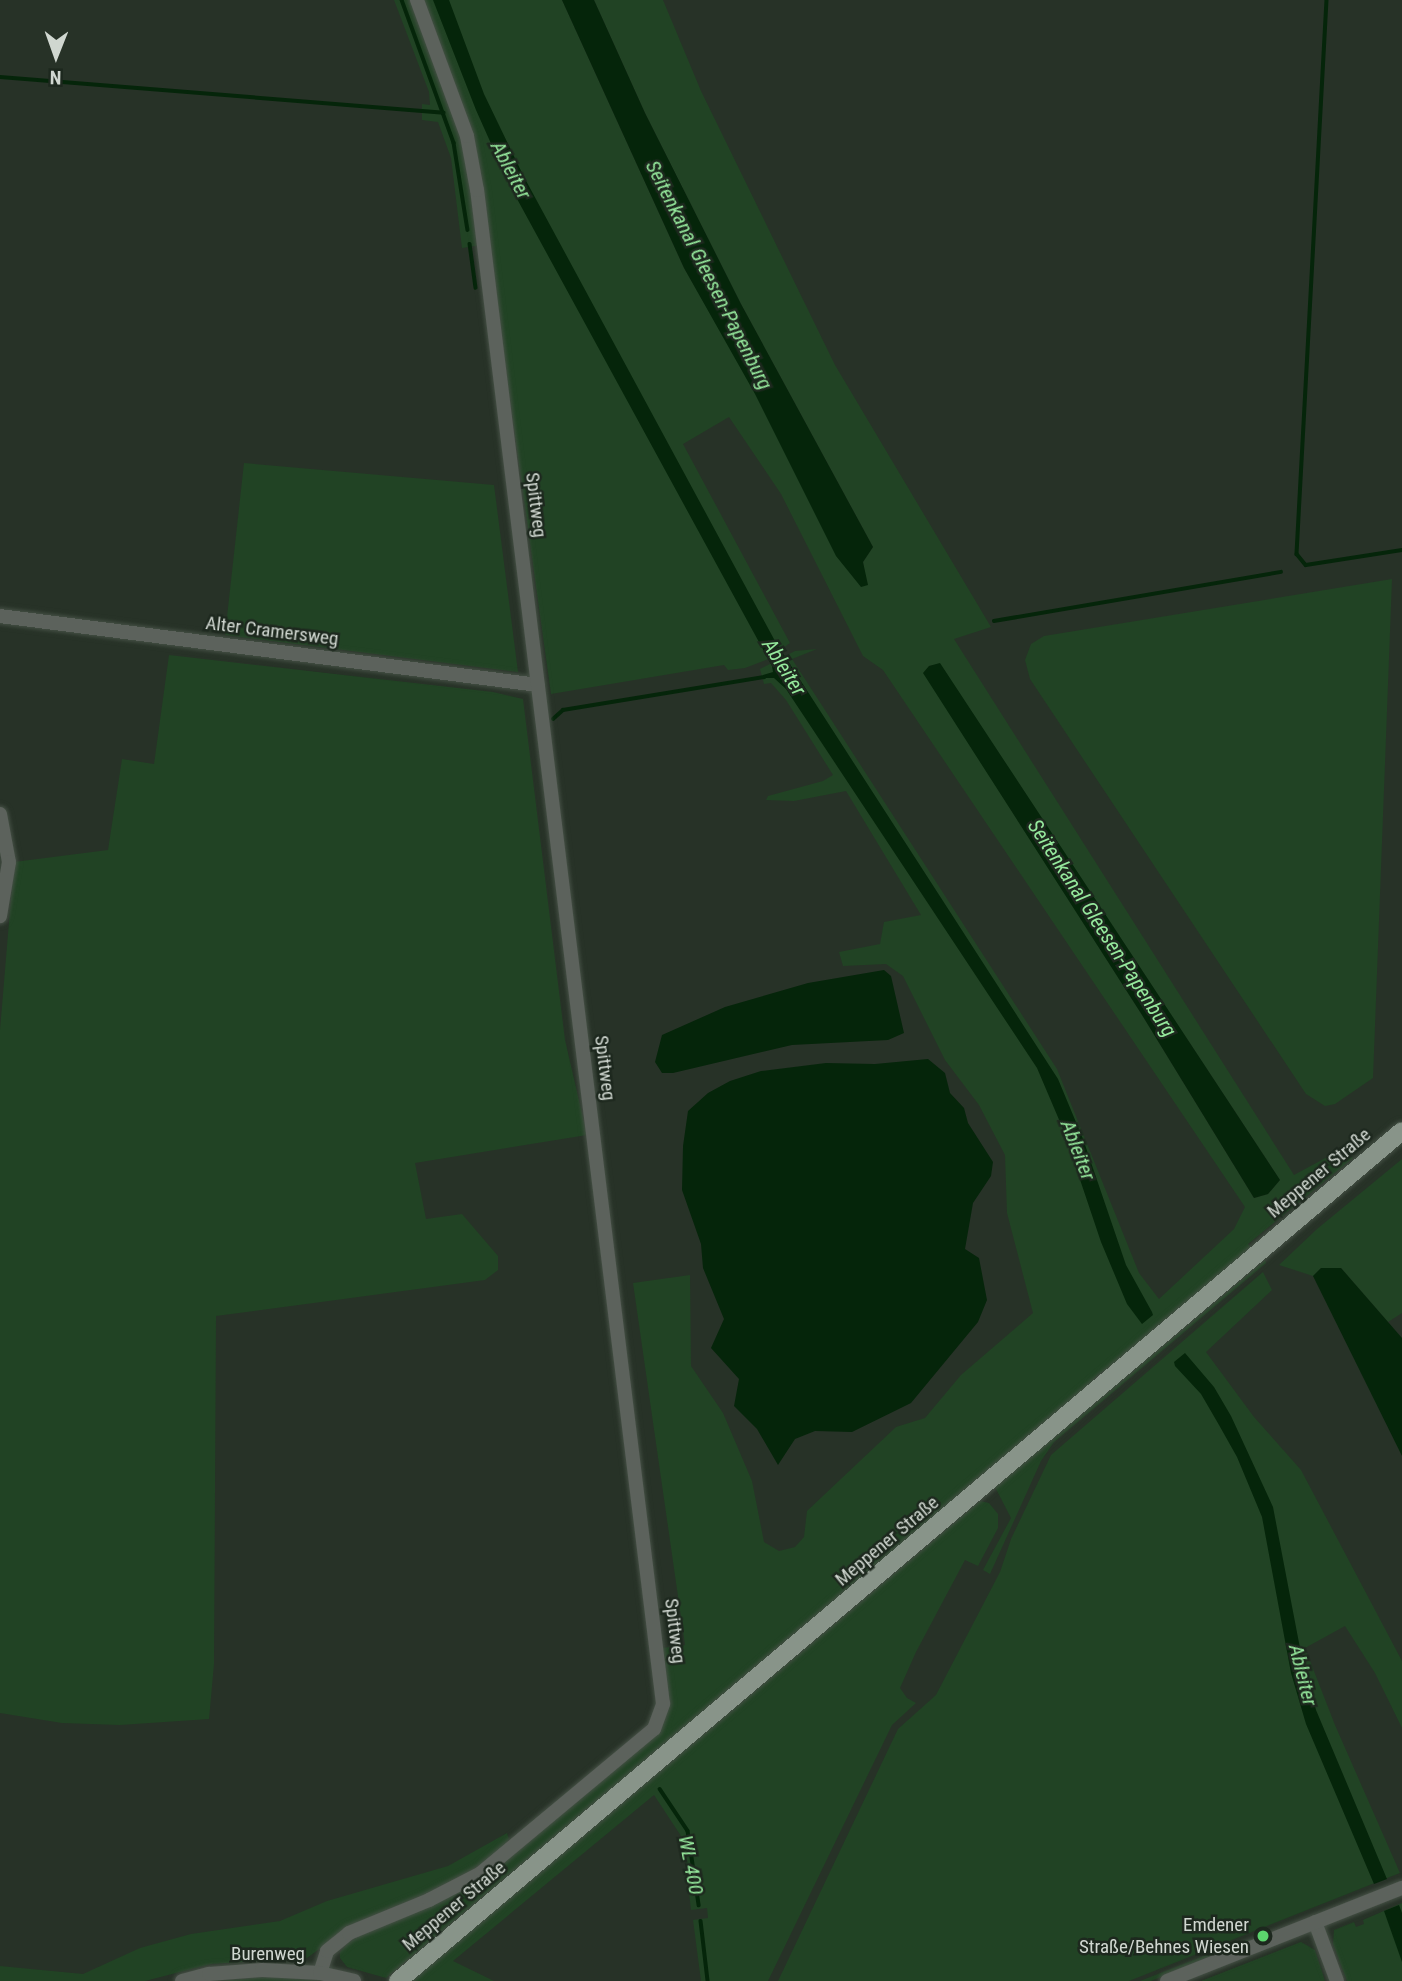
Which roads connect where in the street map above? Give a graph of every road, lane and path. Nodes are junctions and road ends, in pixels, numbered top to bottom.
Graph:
1 (417, 0) edge
2 (0, 616) edge
3 (538, 685) junction
4 (0, 814) edge
5 (0, 916) edge
6 (1402, 1131) edge
7 (1402, 1888) edge
8 (1315, 1922) junction
9 (320, 1973) junction
10 (182, 1981) edge
11 (354, 1981) edge
12 (398, 1981) edge
13 (1167, 1981) edge
14 (1338, 1981) edge

1 - 3 street, Spittweg
2 - 3 street, Alter Cramersweg
3 - 9 street, Spittweg
4 - 5 street
6 - 12 main road, Meppener Straße
7 - 8 street
8 - 13 street
8 - 14 street
9 - 10 street, Burenweg
9 - 11 street, Burenweg

